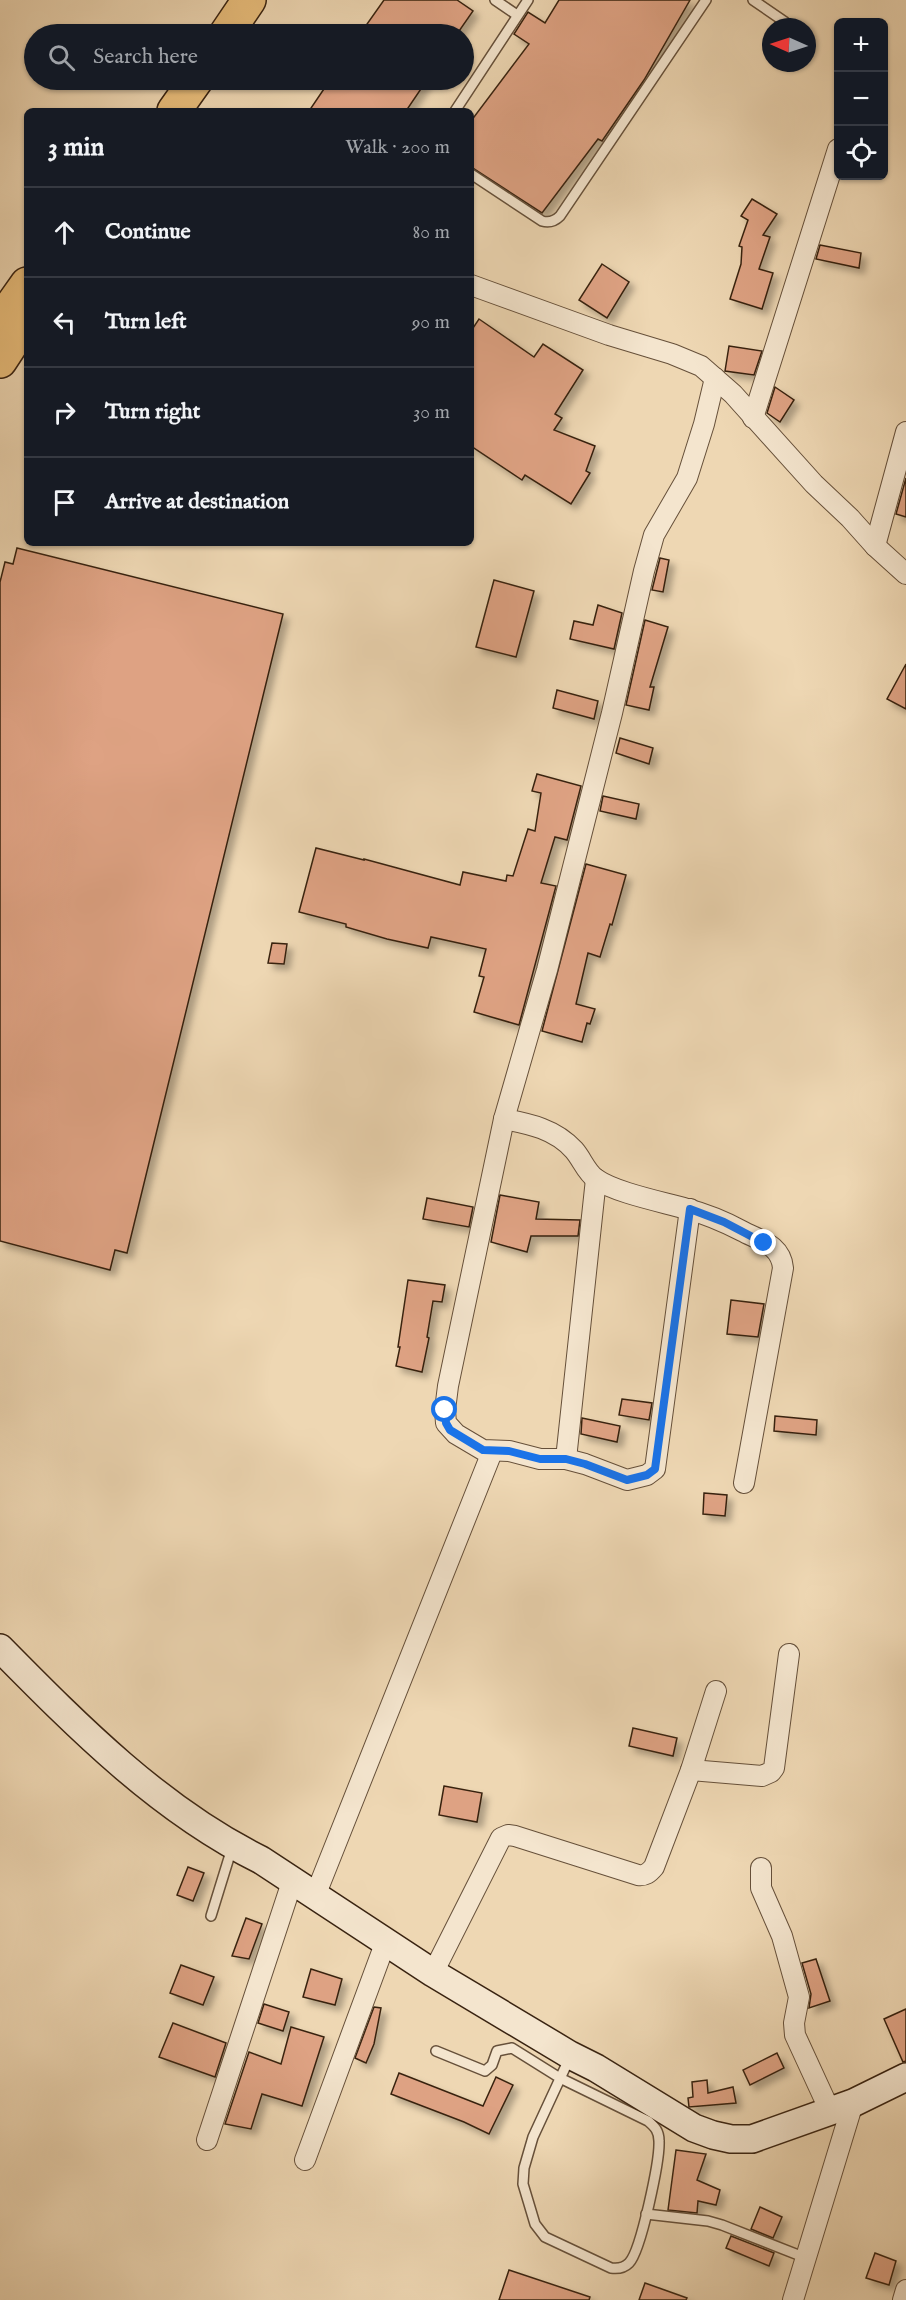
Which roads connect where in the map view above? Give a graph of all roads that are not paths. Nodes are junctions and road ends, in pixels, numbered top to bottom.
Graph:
1 (226, 0) edge
2 (249, 0) edge
3 (495, 0) edge
4 (528, 0) edge
5 (706, 0) edge
6 (753, 0) edge
7 (517, 15) junction
8 (779, 18) edge
9 (210, 24) edge
10 (233, 24) edge
11 (474, 82) edge
12 (166, 90) edge
13 (189, 90) edge
14 (469, 90) edge
15 (154, 108) edge
16 (176, 108) edge
17 (457, 108) edge
18 (834, 162) edge
19 (474, 176) edge
20 (474, 286) edge
21 (24, 299) edge
22 (19, 324) edge
23 (0, 361) edge
24 (715, 378) junction
25 (753, 418) junction
26 (906, 432) edge
27 (875, 546) junction
28 (906, 574) edge
29 (504, 1119) junction
30 (596, 1179) junction
31 (690, 1209) junction
32 (492, 1452) junction
33 (566, 1459) junction
34 (744, 1483) dead end
35 (0, 1648) edge
36 (789, 1654) dead end
37 (716, 1691) dead end
38 (691, 1770) junction
39 (233, 1846) junction
40 (761, 1868) dead end
41 (292, 1882) junction
42 (315, 1896) junction
43 (211, 1916) dead end
44 (386, 1941) junction
45 (433, 1972) junction
46 (436, 2051) dead end
47 (565, 2066) junction
48 (906, 2077) edge
49 (841, 2107) junction
50 (207, 2140) dead end
51 (305, 2160) dead end
52 (646, 2214) junction
53 (806, 2258) junction
54 (906, 2290) edge
55 (799, 2298) edge
56 (903, 2300) edge

1 - 9 highway
2 - 10 highway
3 - 7 lane
4 - 7 lane
5 - 19 lane
6 - 8 lane
7 - 11 lane
12 - 15 highway
13 - 16 highway
14 - 17 lane
18 - 25 street
20 - 24 street
21 - 22 highway
22 - 23 highway
24 - 25 street
24 - 29 street
25 - 27 street
26 - 27 street
27 - 28 street
29 - 30 street
29 - 32 street
30 - 31 street
30 - 33 street
31 - 33 street
31 - 34 street
32 - 33 street
32 - 42 street
35 - 39 main road
36 - 38 street
37 - 38 street
38 - 45 street
39 - 41 main road
39 - 43 lane
40 - 49 street
41 - 42 main road
41 - 50 street
42 - 44 main road
44 - 45 main road
44 - 51 street
45 - 47 main road
46 - 47 lane
47 - 49 main road
47 - 52 lane
47 - 52 lane
48 - 49 main road
49 - 53 street
52 - 53 lane
53 - 55 street
54 - 56 street

